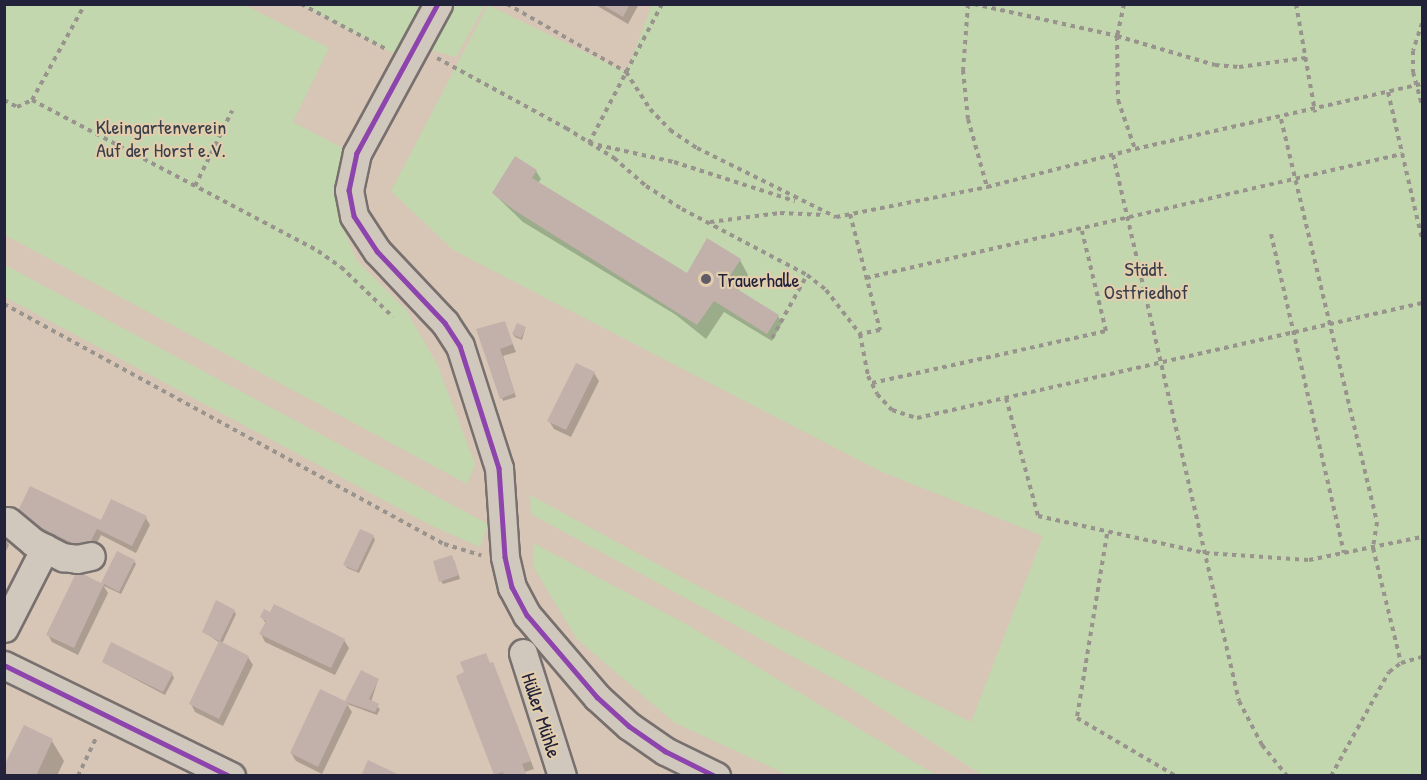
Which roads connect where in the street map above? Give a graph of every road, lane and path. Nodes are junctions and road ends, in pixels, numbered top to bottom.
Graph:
1 (85, 4) edge
2 (301, 4) edge
3 (438, 4) edge
4 (507, 4) edge
5 (662, 4) edge
6 (968, 4) edge
7 (974, 4) edge
8 (1124, 4) edge
9 (1296, 4) edge
10 (1422, 23) edge
11 (1117, 36) junction
12 (411, 53) junction
13 (1305, 58) junction
14 (626, 72) junction
15 (1422, 84) edge
16 (1415, 86) junction
17 (1388, 92) junction
18 (4, 100) edge
19 (32, 100) junction
20 (1422, 106) edge
21 (232, 111) dead end
22 (1315, 112) junction
23 (1281, 119) junction
24 (589, 143) junction
25 (1135, 149) junction
26 (1402, 154) junction
27 (1113, 155) junction
28 (1295, 179) junction
29 (195, 186) junction
30 (987, 188) junction
31 (803, 203) junction
32 (850, 214) junction
33 (827, 215) junction
34 (1130, 220) junction
35 (710, 222) junction
36 (1082, 231) junction
37 (1271, 234) dead end
38 (1422, 239) edge
39 (807, 275) junction
40 (866, 278) junction
41 (1422, 303) edge
42 (4, 304) edge
43 (393, 317) dead end
44 (1328, 325) junction
45 (1294, 332) junction
46 (860, 334) junction
47 (772, 338) dead end
48 (1160, 360) junction
49 (872, 383) junction
50 (1006, 398) junction
51 (8, 521) dead end
52 (1107, 534) junction
53 (1422, 537) edge
54 (45, 548) junction
55 (1372, 548) junction
56 (1344, 553) junction
57 (1205, 554) junction
58 (91, 556) dead end
59 (505, 557) junction
60 (4, 628) edge
61 (523, 653) dead end
62 (1422, 657) edge
63 (1401, 663) junction
64 (4, 665) edge
65 (107, 715) junction
66 (78, 776) edge
67 (231, 776) edge
68 (562, 776) edge
69 (716, 776) edge
70 (1176, 776) edge
71 (1287, 776) edge
72 (1331, 776) edge

1 - 19 path
2 - 12 path
3 - 12 street
4 - 14 path
5 - 14 path
6 - 30 path
7 - 11 path
8 - 11 path
9 - 13 path
10 - 16 path
11 - 13 path
11 - 25 path
12 - 24 path
12 - 59 street
13 - 22 path
14 - 24 path
14 - 31 path
15 - 16 path
16 - 17 path
16 - 20 path
17 - 22 path
17 - 26 path
18 - 19 path
19 - 29 path
21 - 29 path
22 - 23 path
23 - 25 path
23 - 28 path
24 - 31 path
24 - 35 path
25 - 27 path
26 - 28 path
26 - 38 path
27 - 30 path
27 - 34 path
28 - 34 path
28 - 44 path
29 - 43 path
30 - 32 path
31 - 33 path
32 - 33 path
32 - 40 path
33 - 35 path
34 - 36 path
34 - 48 path
35 - 39 path
36 - 40 path
36 - 49 path
37 - 45 path
39 - 46 path
39 - 47 path
40 - 46 path
41 - 44 path
42 - 59 path
44 - 45 path
44 - 55 path
45 - 48 path
45 - 56 path
46 - 49 path
48 - 50 path
48 - 57 path
49 - 50 path
50 - 52 path
51 - 54 street
52 - 57 path
52 - 70 path
53 - 55 path
54 - 58 street
54 - 60 street
55 - 56 path
55 - 63 path
56 - 57 path
57 - 71 path
59 - 69 street
61 - 68 street, Hüller Mühle
62 - 63 path
63 - 72 path
64 - 65 street
65 - 66 path
65 - 67 street

